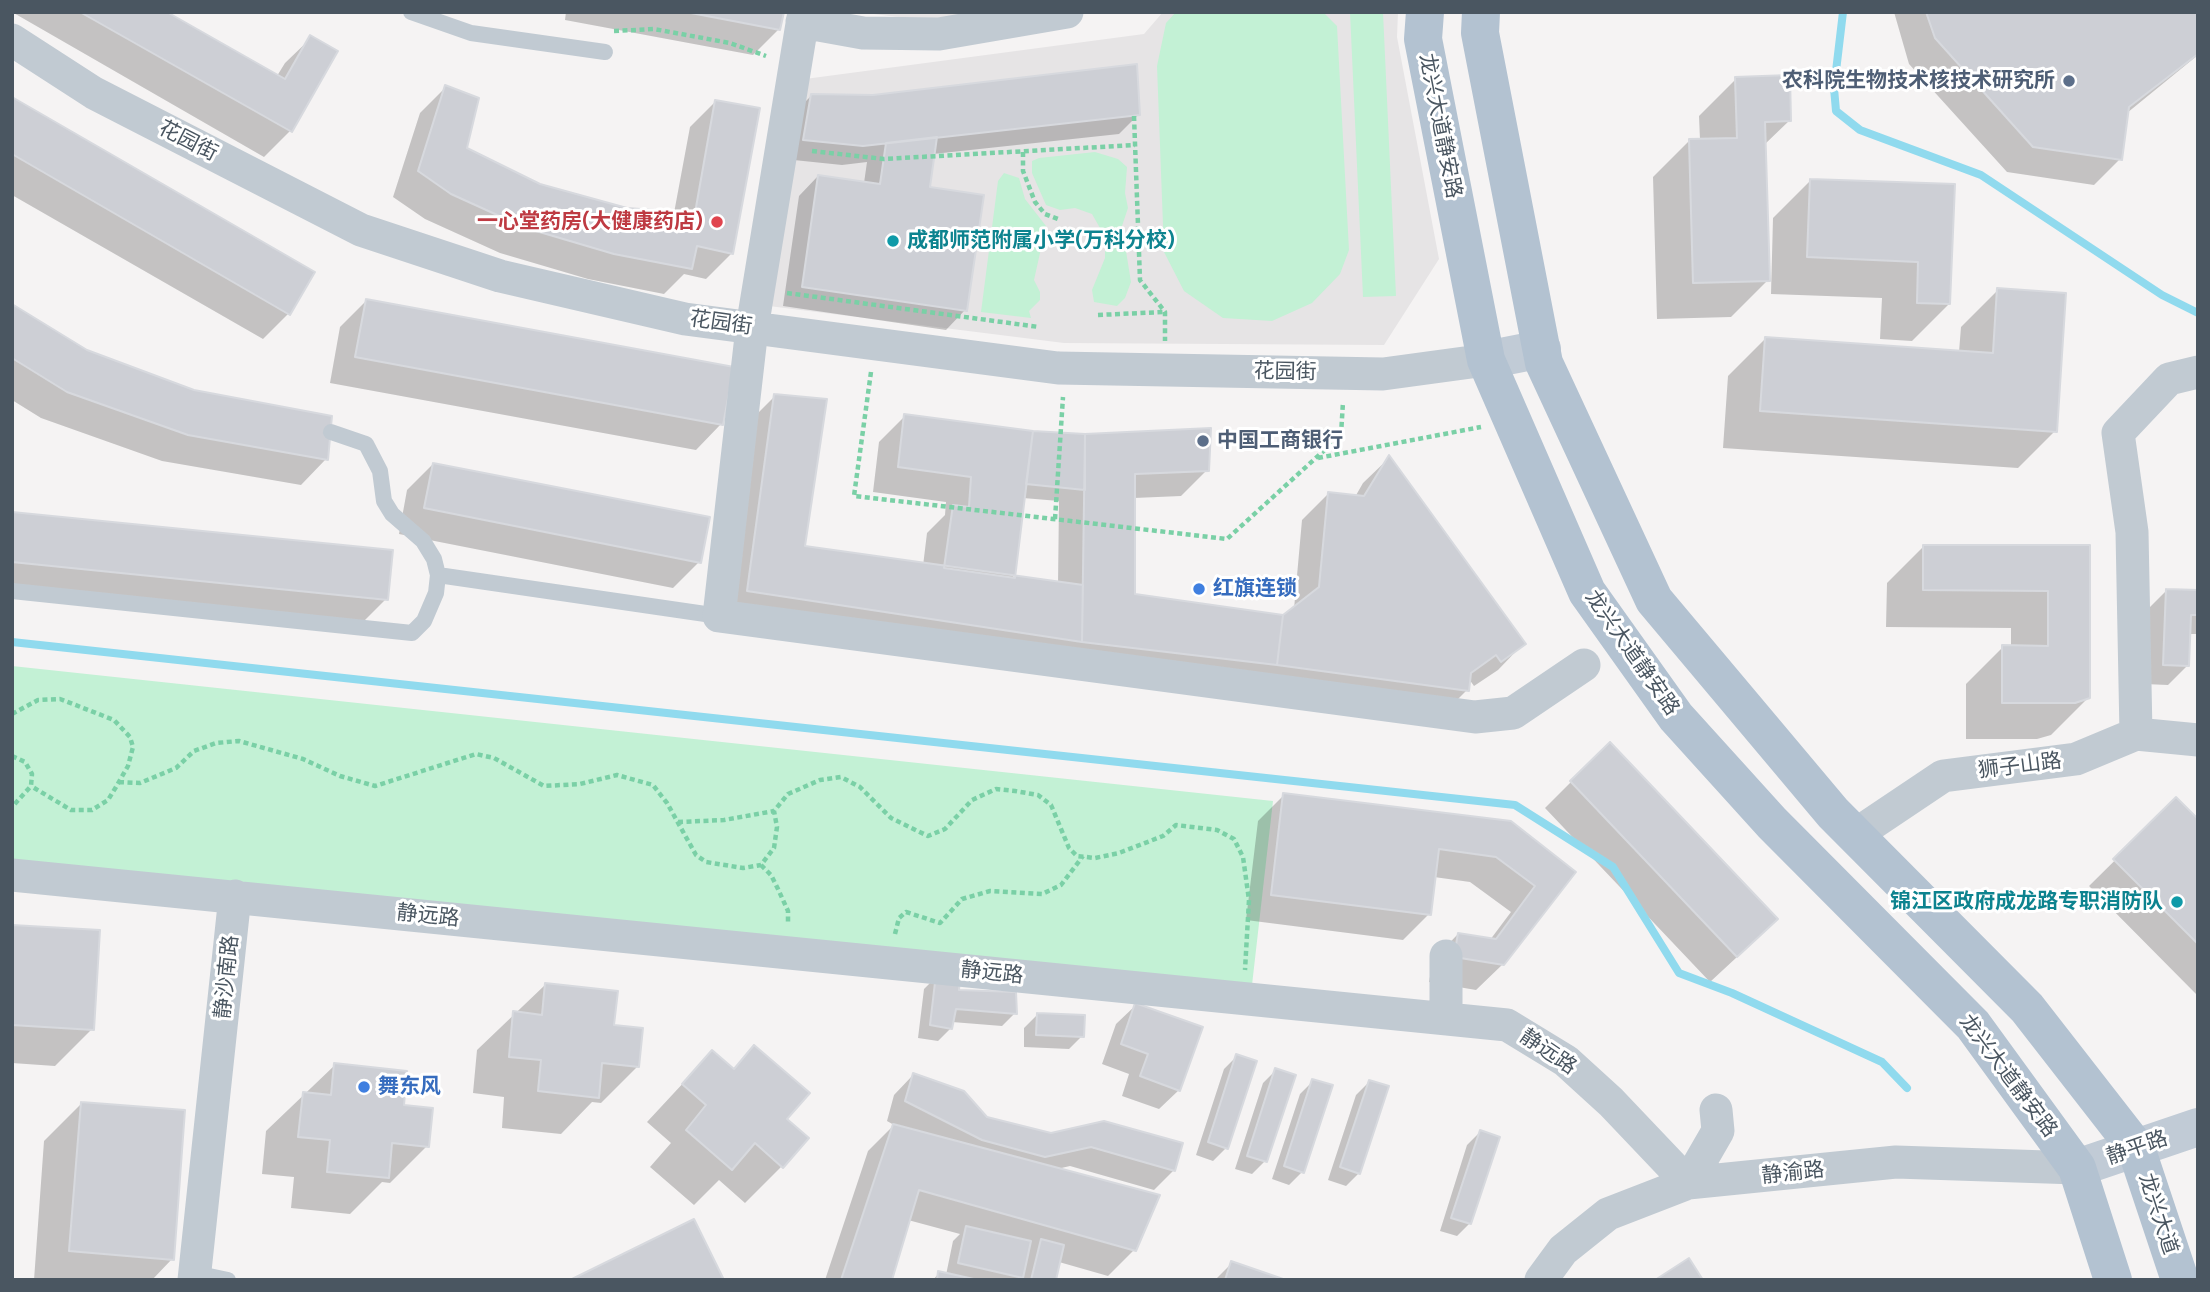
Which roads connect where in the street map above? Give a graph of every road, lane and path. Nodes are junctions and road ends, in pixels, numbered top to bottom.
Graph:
1 (411, 12) edge
2 (1067, 12) edge
3 (1425, 12) edge
4 (1481, 12) edge
5 (803, 17) edge
6 (12, 40) edge
7 (571, 47) junction
8 (605, 52) dead end
9 (793, 78) junction
10 (1134, 116) dead end
11 (1136, 145) junction
12 (1023, 152) junction
13 (800, 153) junction
14 (1058, 219) dead end
15 (789, 280) dead end
16 (1165, 312) junction
17 (1098, 315) dead end
18 (1039, 327) dead end
19 (752, 328) junction
20 (1542, 349) junction
21 (1486, 360) junction
22 (1066, 368) junction
23 (1164, 370) junction
24 (2198, 372) edge
25 (867, 407) dead end
26 (1513, 421) junction
27 (331, 432) dead end
28 (1341, 436) dead end
29 (1316, 458) junction
30 (1055, 519) junction
31 (438, 575) junction
32 (12, 591) edge
33 (719, 616) junction
34 (1584, 665) dead end
35 (12, 714) edge
36 (2136, 734) junction
37 (2198, 740) edge
38 (12, 755) edge
39 (119, 782) junction
40 (31, 786) junction
41 (12, 807) edge
42 (774, 811) junction
43 (678, 822) junction
44 (1855, 835) junction
45 (1083, 856) junction
46 (761, 865) junction
47 (12, 875) edge
48 (235, 896) junction
49 (787, 952) junction
50 (1447, 956) dead end
51 (889, 963) junction
52 (1242, 998) junction
53 (1446, 1019) junction
54 (1716, 1111) dead end
55 (2198, 1127) edge
56 (2136, 1148) junction
57 (2077, 1168) junction
58 (1688, 1184) junction
59 (194, 1276) edge
60 (228, 1280) edge
61 (1541, 1280) edge
62 (2113, 1280) edge
63 (2180, 1280) edge

1 - 7 lane
2 - 5 street
3 - 21 main road, 龙兴大道静安路
4 - 20 main road
5 - 9 street
6 - 19 street, 花园街
7 - 8 lane
7 - 9 path
9 - 13 street
10 - 11 path
11 - 12 path
11 - 16 path
12 - 13 path
12 - 14 path
13 - 19 street
15 - 18 path
16 - 17 path
16 - 23 path
19 - 22 street, 花园街
19 - 33 street
20 - 21 street
20 - 44 main road
21 - 23 street, 花园街
21 - 26 main road, 龙兴大道静安路
22 - 23 street, 花园街
22 - 30 path
24 - 36 street
25 - 30 path
26 - 29 path
26 - 57 main road, 龙兴大道静安路
27 - 31 lane
28 - 29 path
29 - 30 path
31 - 32 lane
31 - 33 lane
33 - 34 street
35 - 39 path
36 - 37 street, 狮子山路
36 - 44 street, 狮子山路
38 - 40 path
39 - 40 path
39 - 43 path
40 - 41 path
42 - 43 path
42 - 45 path
42 - 46 path
43 - 46 path
44 - 56 main road
45 - 51 path
45 - 52 path
46 - 49 path
47 - 48 street
48 - 49 street, 静远路
48 - 59 street, 静沙南路
49 - 51 street, 静远路
50 - 53 street
51 - 52 street, 静远路
52 - 53 street, 静远路
53 - 58 street, 静远路
54 - 58 street
55 - 56 street, 静平路
56 - 57 street, 静平路
56 - 63 main road, 龙兴大道
57 - 58 street, 静渝路
57 - 62 main road
58 - 61 street, 静渝路
59 - 60 lane

